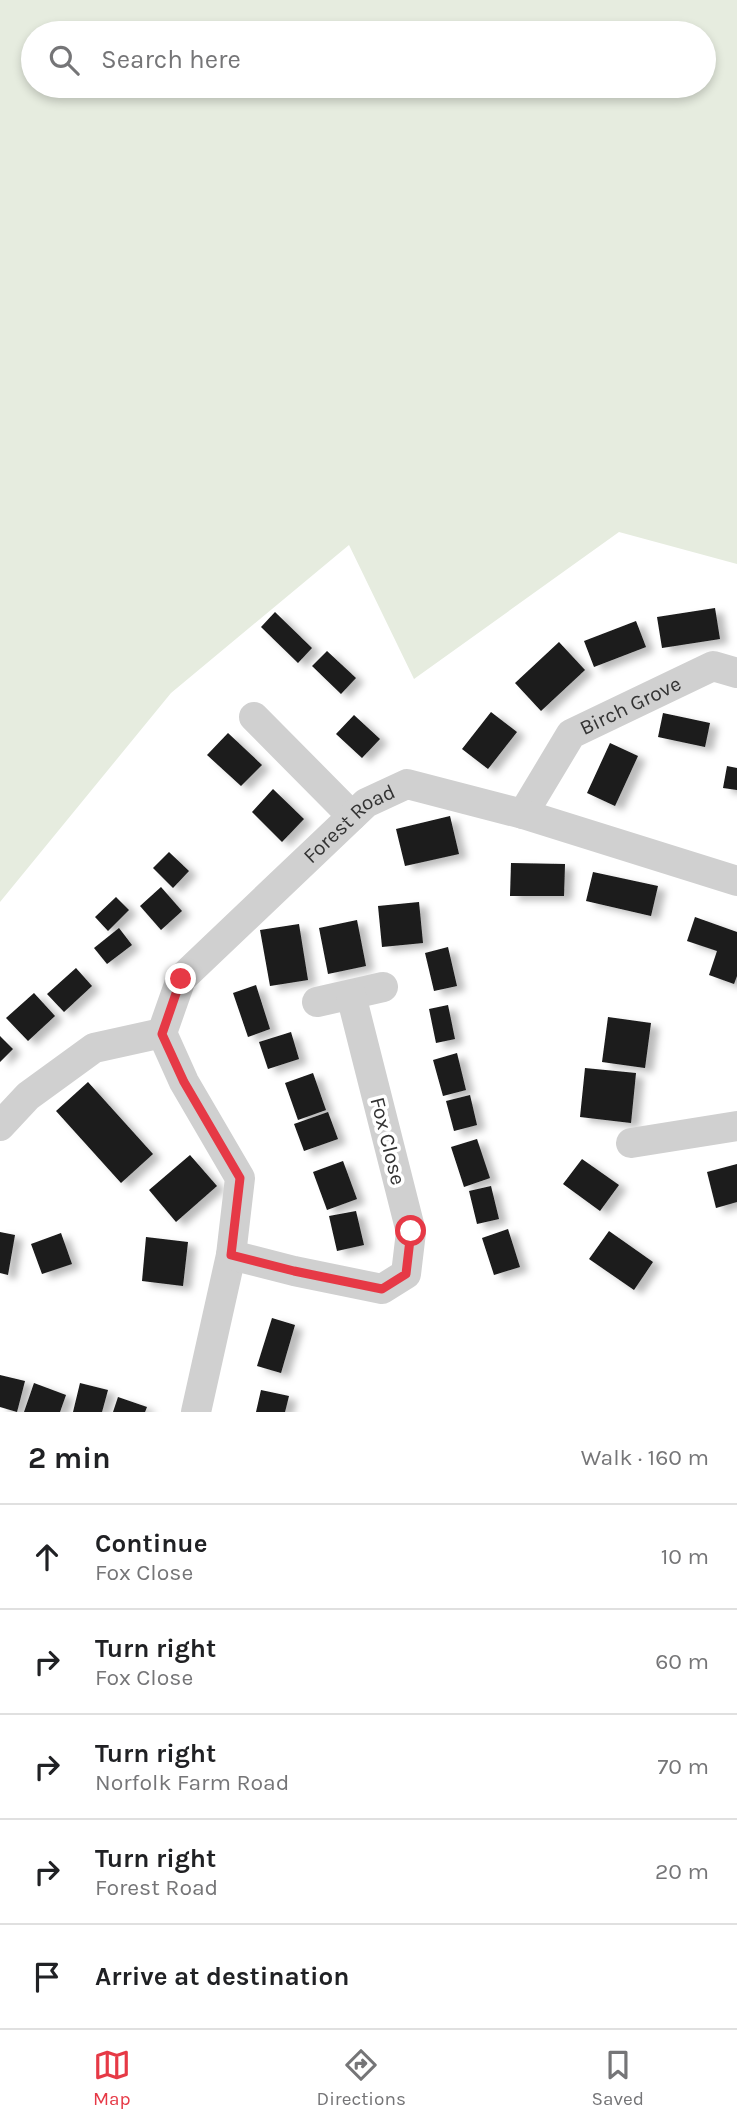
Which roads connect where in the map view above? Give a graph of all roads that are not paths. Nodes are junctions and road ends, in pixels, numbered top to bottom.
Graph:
1 (737, 673) edge
2 (254, 717) dead end
3 (523, 814) junction
4 (352, 816) junction
5 (737, 881) edge
6 (383, 987) dead end
7 (351, 995) junction
8 (317, 1002) dead end
9 (162, 1034) junction
10 (0, 1126) edge
11 (737, 1126) edge
12 (631, 1143) dead end
13 (231, 1255) junction
14 (196, 1412) edge

1 - 3 street, Birch Grove
2 - 4 street
3 - 4 street, Forest Road
3 - 5 street, Forest Road
4 - 9 street, Forest Road
6 - 7 street
7 - 8 street
7 - 13 street, Fox Close
9 - 10 street
9 - 13 street
11 - 12 street
13 - 14 street

